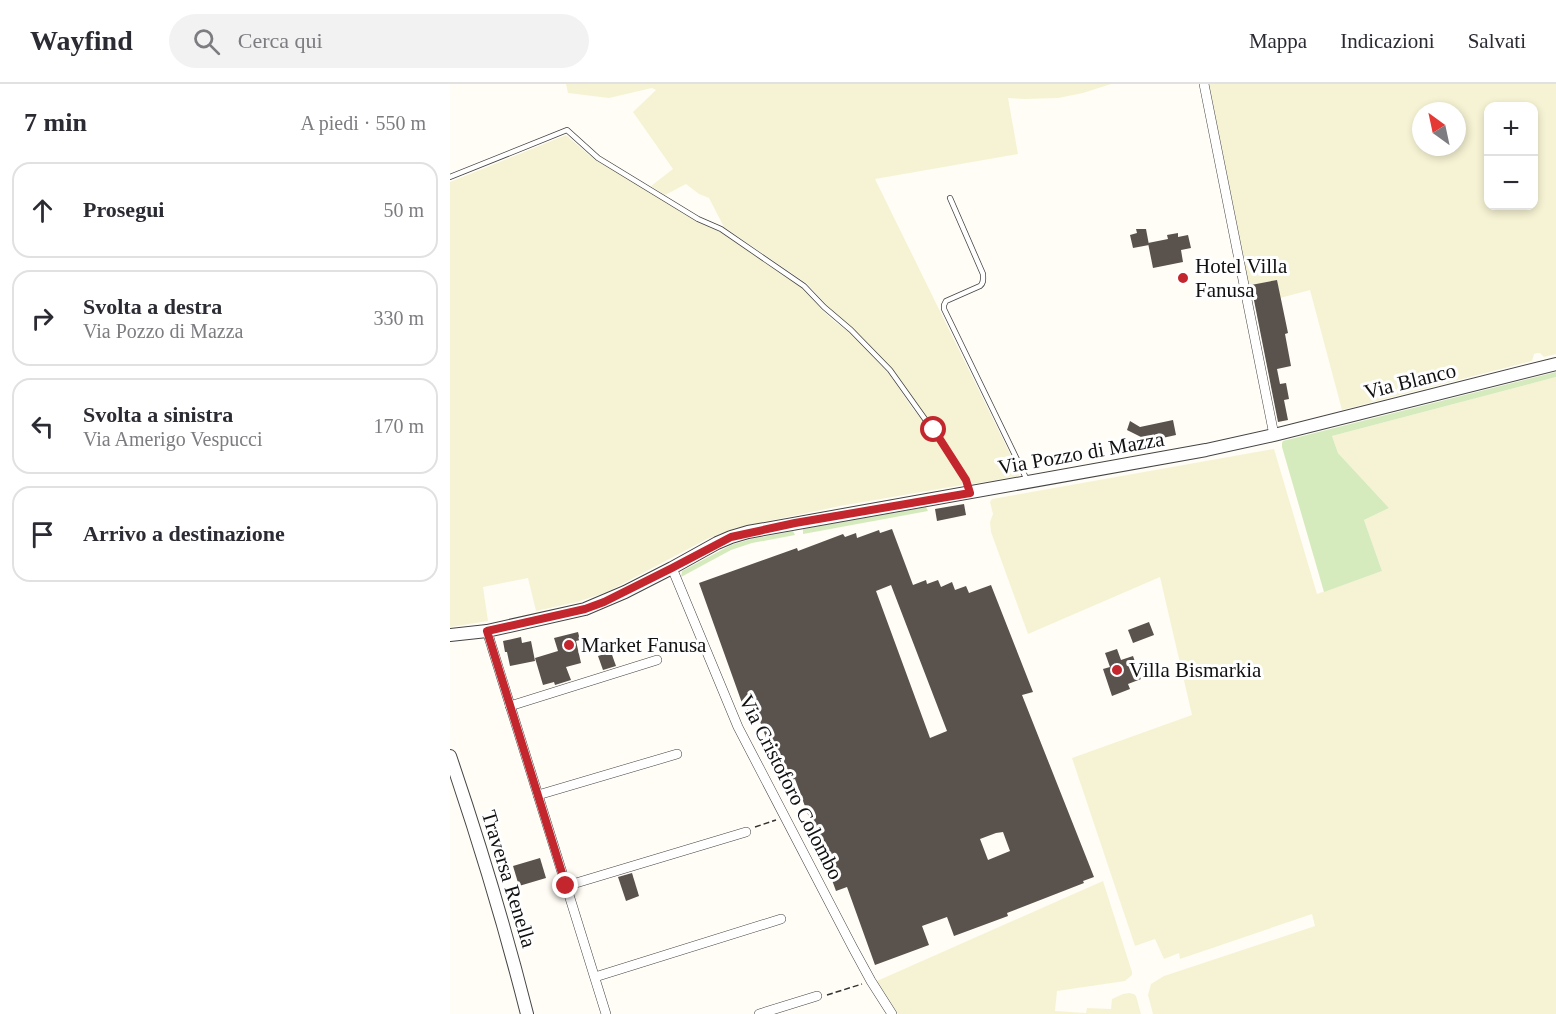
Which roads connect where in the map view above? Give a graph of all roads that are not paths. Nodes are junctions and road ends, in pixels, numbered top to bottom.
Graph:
1 (1204, 84) edge
2 (450, 177) edge
3 (950, 198) dead end
4 (1556, 364) edge
5 (1274, 435) junction
6 (1029, 482) junction
7 (970, 493) junction
8 (672, 568) junction
9 (487, 631) junction
10 (450, 635) edge
11 (657, 660) dead end
12 (510, 706) junction
13 (677, 754) dead end
14 (450, 756) edge
15 (538, 795) junction
16 (746, 832) road end
17 (566, 886) junction
18 (781, 919) dead end
19 (595, 976) junction
20 (817, 996) road end
21 (527, 1014) edge
22 (606, 1014) edge
23 (759, 1014) edge
24 (892, 1014) edge

1 - 5 street
2 - 7 lane
3 - 6 lane
4 - 5 street, Via Blanco
5 - 6 street, Via Pozzo di Mazza
6 - 7 street, Via Pozzo di Mazza
7 - 8 street, Via Pozzo di Mazza
8 - 9 street, Via Pozzo di Mazza
8 - 24 street, Via Cristoforo Colombo
9 - 10 street, Via Pozzo di Mazza
9 - 12 street
11 - 12 street
12 - 15 street
13 - 15 street
14 - 21 street, Traversa Renella
15 - 17 street
16 - 17 street
17 - 19 street
18 - 19 street
19 - 22 street
20 - 23 street

